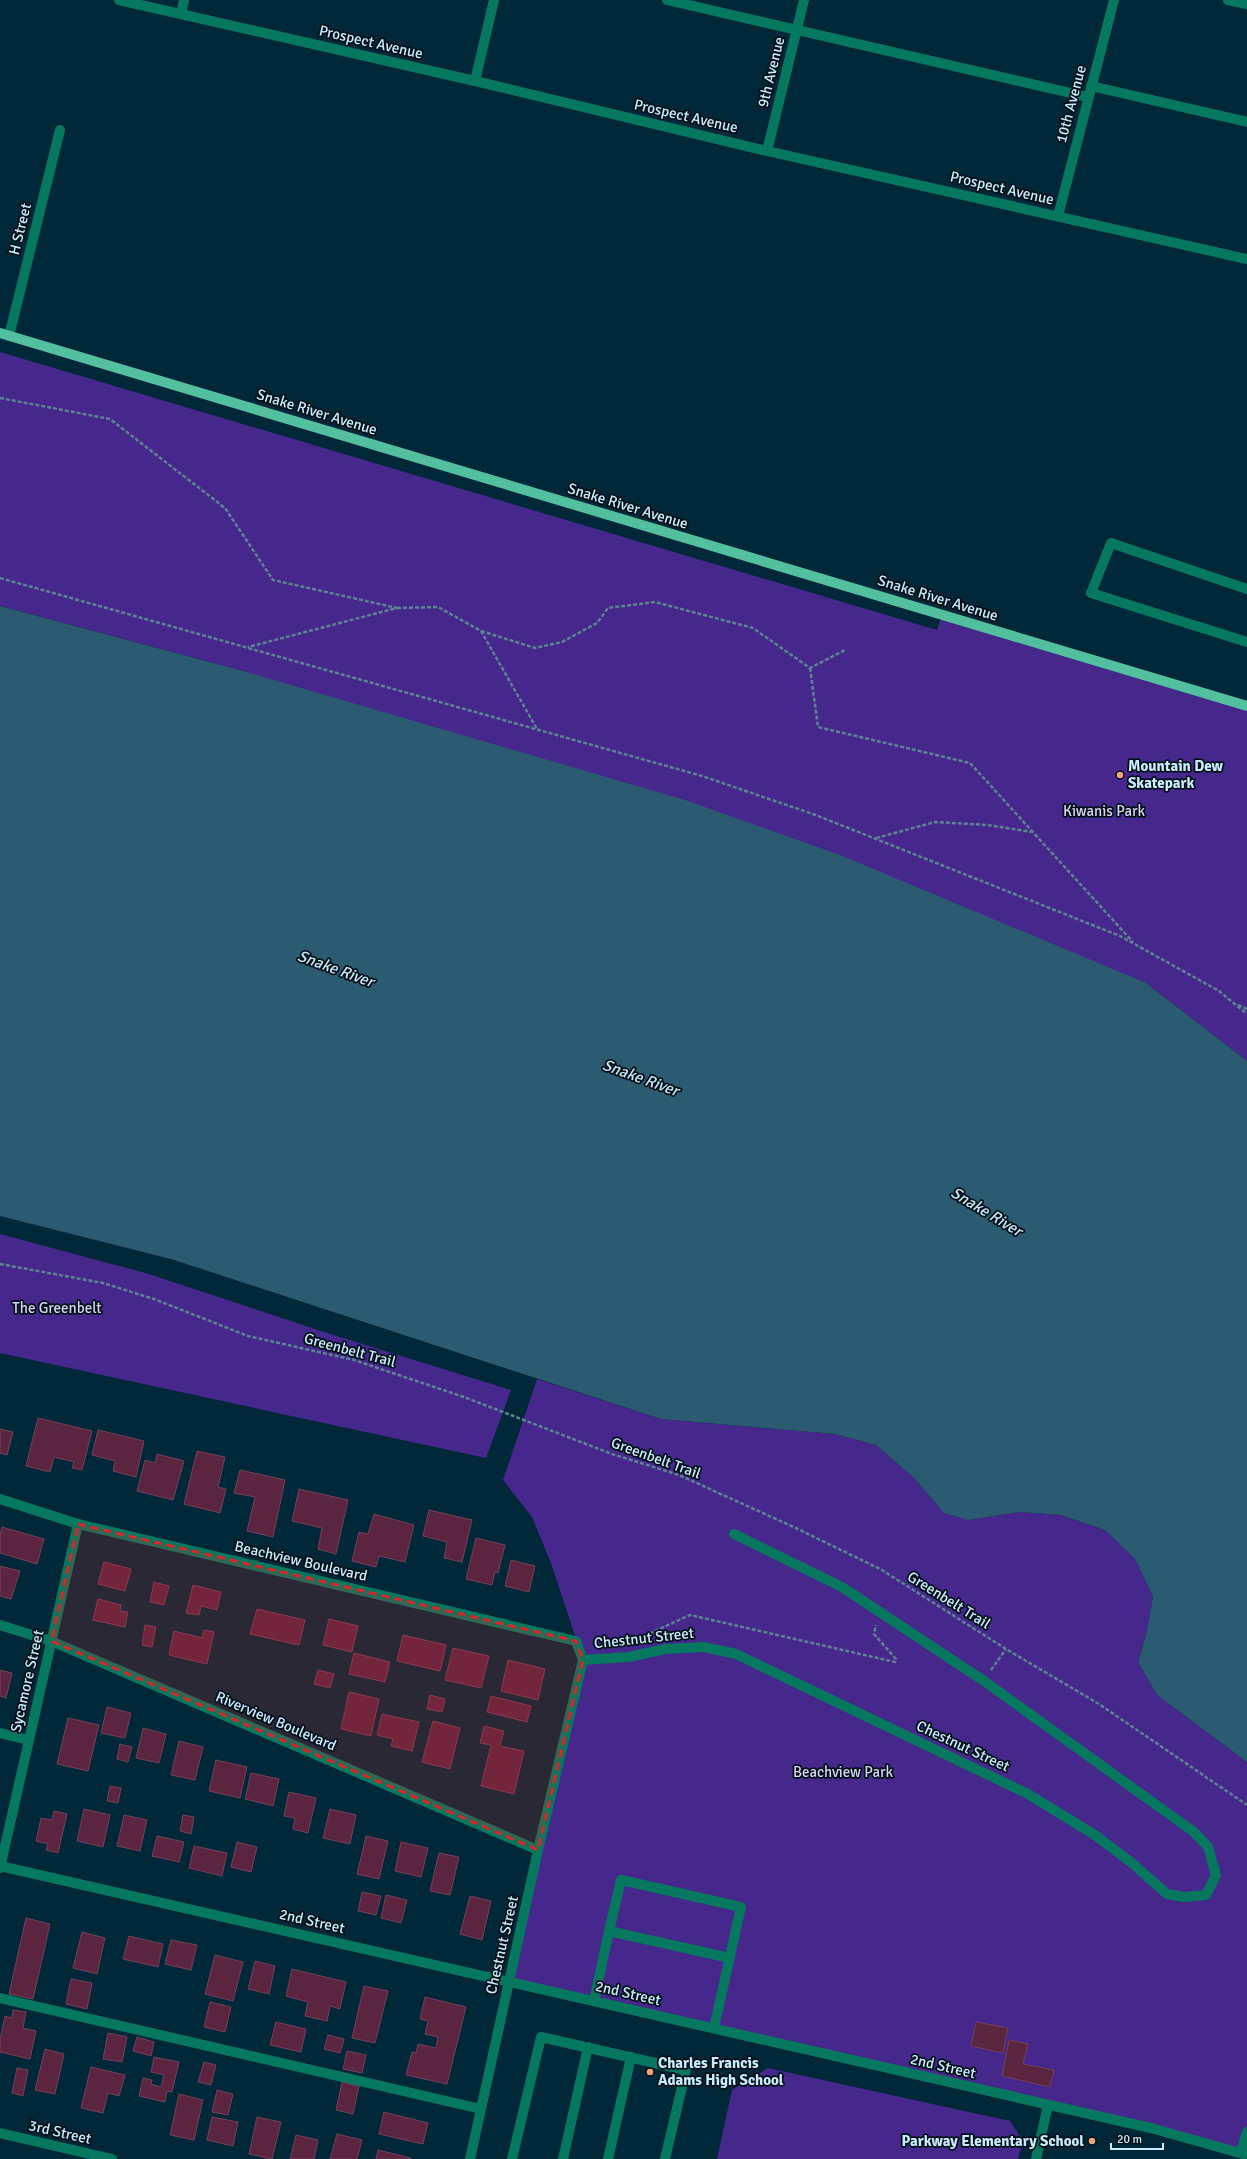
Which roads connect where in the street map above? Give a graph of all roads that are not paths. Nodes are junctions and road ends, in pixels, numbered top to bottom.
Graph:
1 (119, 0) edge
2 (184, 0) edge
3 (494, 0) edge
4 (667, 0) edge
5 (804, 0) edge
6 (1114, 0) edge
7 (1228, 0) edge
8 (1247, 4) edge
9 (181, 14) junction
10 (797, 29) junction
11 (475, 81) junction
12 (1091, 86) junction
13 (1088, 97) junction
14 (1247, 122) edge
15 (60, 130) dead end
16 (767, 151) junction
17 (1058, 216) junction
18 (1247, 259) edge
19 (5, 334) edge
20 (1247, 589) edge
21 (1247, 642) edge
22 (1247, 706) edge
23 (0, 1499) edge
24 (78, 1524) junction
25 (734, 1534) dead end
26 (0, 1625) edge
27 (51, 1641) junction
28 (583, 1660) junction
29 (0, 1733) edge
30 (29, 1740) junction
31 (538, 1850) junction
32 (0, 1867) edge
33 (610, 1931) junction
34 (730, 1958) junction
35 (509, 1982) junction
36 (0, 1998) edge
37 (594, 2001) junction
38 (714, 2028) junction
39 (588, 2047) junction
40 (631, 2057) junction
41 (1048, 2105) junction
42 (481, 2109) junction
43 (1247, 2132) edge
44 (0, 2133) edge
45 (1244, 2154) edge
46 (112, 2159) edge
47 (470, 2159) edge
48 (512, 2159) edge
49 (563, 2159) edge
50 (608, 2159) edge
51 (665, 2159) edge
52 (1036, 2159) edge

1 - 9 street, Prospect Avenue
2 - 9 street
3 - 11 street
4 - 10 street
5 - 10 street, 9th Avenue
6 - 12 street, 10th Avenue
7 - 8 street
9 - 11 street, Prospect Avenue
10 - 13 street
10 - 16 street, 9th Avenue
11 - 16 street, Prospect Avenue
12 - 13 street, 10th Avenue
12 - 14 street
13 - 17 street, 10th Avenue
15 - 19 street, H Street
16 - 17 street, Prospect Avenue
17 - 18 street, Prospect Avenue
19 - 22 main road, Snake River Avenue
20 - 21 street
23 - 24 street, Beachview Boulevard
24 - 27 street, Sycamore Street
24 - 28 street, Beachview Boulevard
25 - 28 street, Chestnut Street
26 - 27 street, Riverview Boulevard
27 - 30 street, Sycamore Street
27 - 31 street, Riverview Boulevard
28 - 31 street, Chestnut Street
29 - 30 street
30 - 32 street, Sycamore Street
31 - 35 street, Chestnut Street
32 - 35 street, 2nd Street
33 - 34 street
33 - 34 street
33 - 37 street
34 - 38 street
35 - 37 street, 2nd Street
35 - 42 street, Chestnut Street
36 - 42 street
37 - 38 street, 2nd Street
38 - 41 street, 2nd Street
39 - 40 street
39 - 48 street
39 - 49 street
40 - 50 street
40 - 51 street
41 - 45 street, 2nd Street
41 - 52 street
42 - 47 street, Chestnut Street
43 - 45 street
44 - 46 street, 3rd Street

